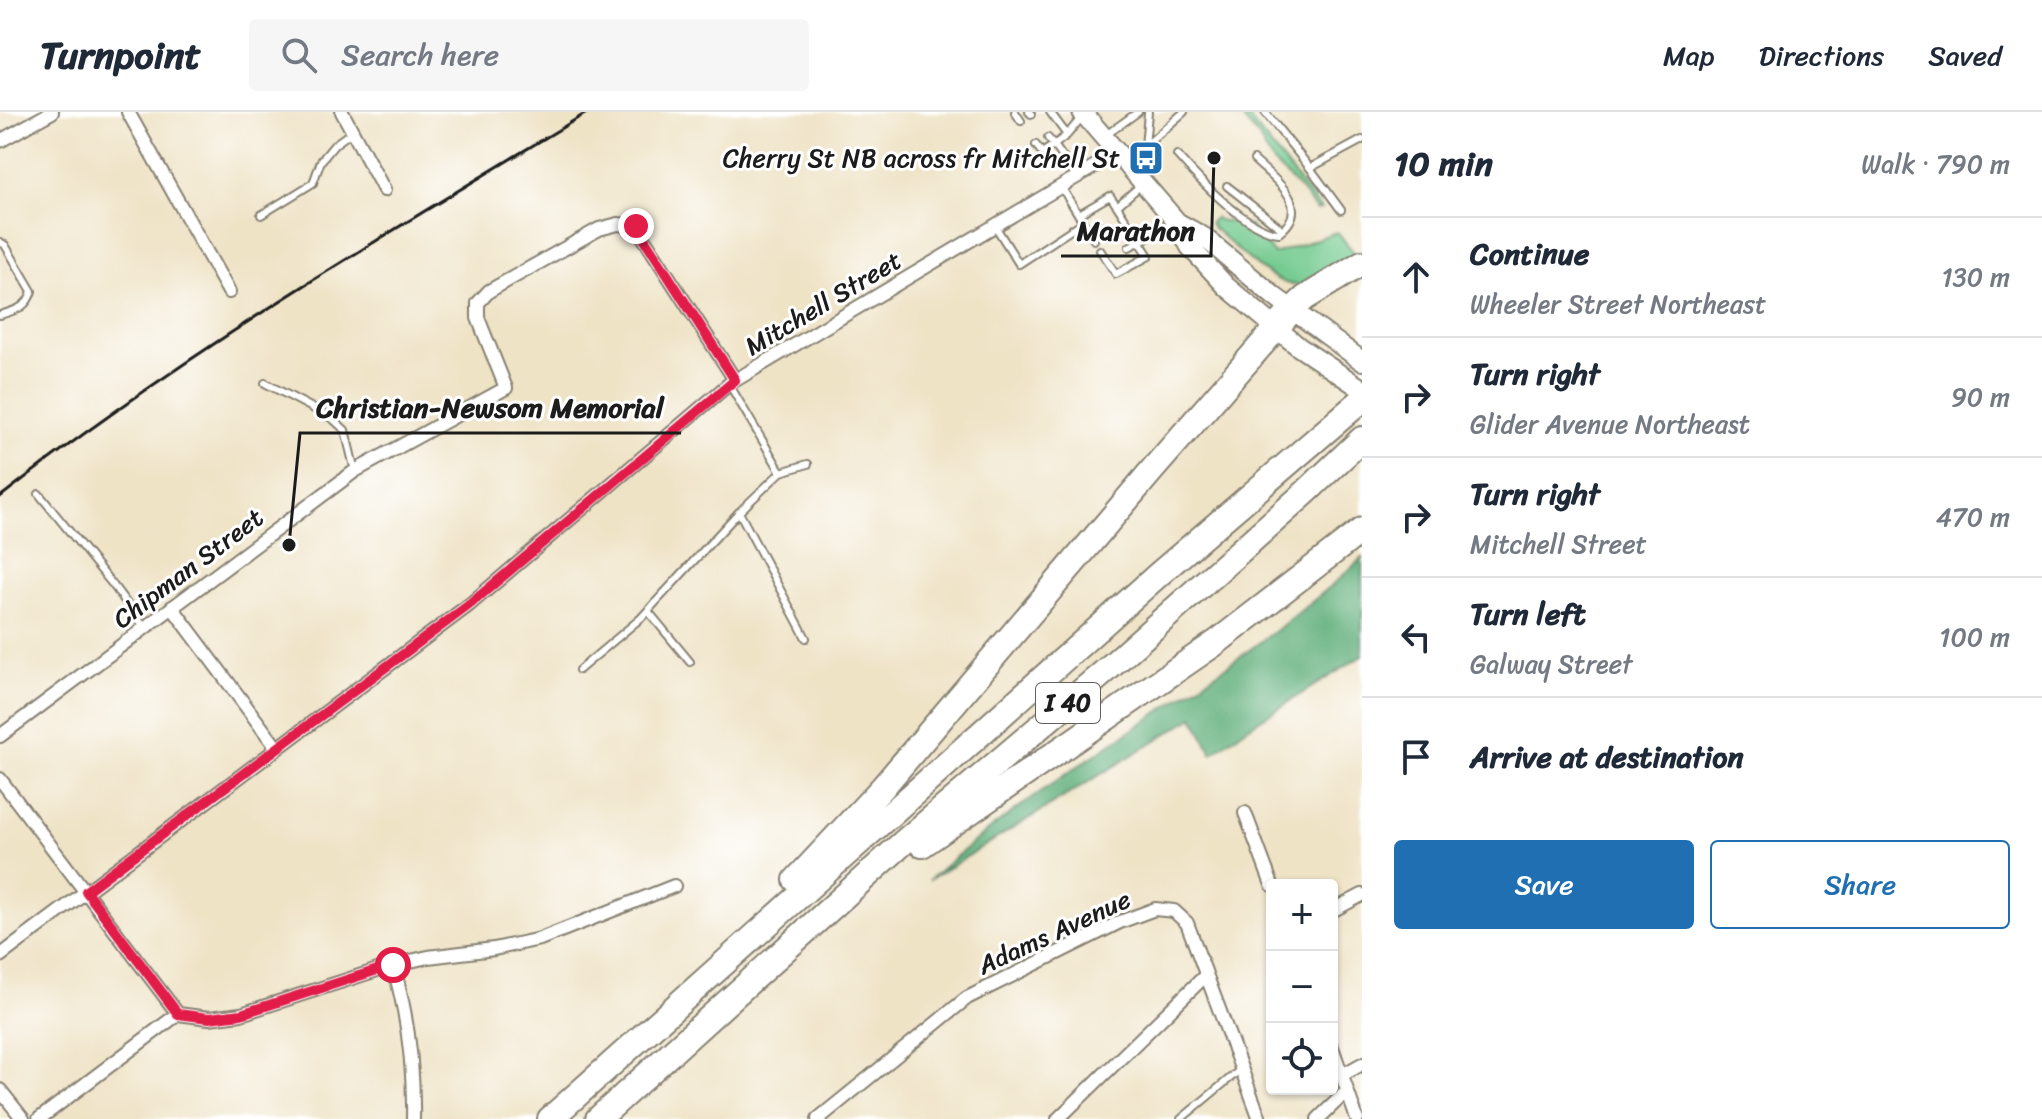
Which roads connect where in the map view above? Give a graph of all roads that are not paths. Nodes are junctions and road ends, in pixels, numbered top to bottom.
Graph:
1 (52, 112) edge
2 (128, 112) edge
3 (342, 112) edge
4 (1015, 112) edge
5 (1050, 112) edge
6 (1138, 112) edge
7 (1148, 112) edge
8 (1184, 112) edge
9 (1265, 112) edge
10 (1085, 113) edge
11 (1021, 121) dead end
12 (353, 131) junction
13 (1067, 135) junction
14 (1103, 137) junction
15 (1048, 138) dead end
16 (1362, 140) edge
17 (0, 141) edge
18 (1036, 145) dead end
19 (1054, 145) junction
20 (1145, 147) junction
21 (1177, 155) dead end
22 (1121, 158) junction
23 (1254, 160) dead end
24 (1310, 168) junction
25 (1078, 178) junction
26 (1143, 184) junction
27 (1227, 186) dead end
28 (1062, 188) junction
29 (384, 190) dead end
30 (1119, 209) junction
31 (1341, 210) dead end
32 (1079, 214) junction
33 (261, 215) dead end
34 (1112, 218) dead end
35 (1083, 222) junction
36 (1177, 222) junction
37 (1100, 225) dead end
38 (1130, 225) junction
39 (995, 226) junction
40 (1283, 230) junction
41 (1089, 231) junction
42 (1120, 231) dead end
43 (1094, 240) dead end
44 (1140, 241) junction
45 (0, 242) edge
46 (1129, 247) dead end
47 (1100, 250) dead end
48 (1117, 254) dead end
49 (1108, 261) junction
50 (1362, 263) edge
51 (229, 292) dead end
52 (0, 315) edge
53 (1284, 319) junction
54 (1362, 361) edge
55 (732, 382) junction
56 (265, 383) dead end
57 (1362, 389) edge
58 (1362, 400) edge
59 (1362, 439) edge
60 (808, 464) dead end
61 (355, 471) junction
62 (781, 472) junction
63 (39, 494) dead end
64 (739, 512) junction
65 (1362, 530) edge
66 (172, 607) junction
67 (648, 611) junction
68 (145, 628) junction
69 (806, 638) dead end
70 (690, 662) dead end
71 (579, 670) dead end
72 (0, 736) edge
73 (277, 748) junction
74 (0, 779) edge
75 (1245, 813) dead end
76 (1270, 879) edge
77 (674, 886) dead end
78 (86, 891) junction
79 (1362, 895) edge
80 (1338, 908) edge
81 (828, 911) junction
82 (0, 956) edge
83 (393, 965) junction
84 (1206, 975) junction
85 (673, 1009) junction
86 (178, 1014) junction
87 (1338, 1064) edge
88 (1362, 1064) edge
89 (1241, 1069) junction
90 (1342, 1075) junction
91 (0, 1090) edge
92 (1347, 1091) junction
93 (23, 1119) edge
94 (39, 1119) edge
95 (413, 1119) edge
96 (550, 1119) edge
97 (598, 1119) edge
98 (818, 1119) edge
99 (1058, 1119) edge
100 (1181, 1119) edge
101 (1260, 1119) edge
102 (1318, 1119) edge
103 (1357, 1119) edge

1 - 17 street
2 - 51 street
3 - 12 street
4 - 11 lane
5 - 13 lane
6 - 14 lane
7 - 20 lane
8 - 20 lane
9 - 24 lane
10 - 13 lane
10 - 14 street
12 - 29 street
12 - 33 lane
13 - 19 lane
14 - 22 street
15 - 19 lane
16 - 24 lane
18 - 19 lane
19 - 25 lane
20 - 22 lane
21 - 40 lane
22 - 25 street, Mitchell Street
22 - 26 street
23 - 40 lane
24 - 31 lane
25 - 28 street, Mitchell Street
26 - 30 lane
26 - 36 street
27 - 40 lane
28 - 32 lane
28 - 39 street, Mitchell Street
30 - 32 lane
30 - 34 lane
30 - 38 lane
32 - 35 lane
35 - 39 lane
35 - 41 lane
36 - 44 lane
36 - 53 street
37 - 41 lane
38 - 42 lane
38 - 44 lane
39 - 55 street, Mitchell Street
41 - 43 lane
44 - 46 lane
44 - 49 lane
45 - 52 lane
47 - 49 lane
48 - 49 lane
50 - 53 highway
53 - 54 street
53 - 57 street
53 - 85 highway
55 - 61 street, Chipman Street
55 - 62 lane
55 - 73 street, Mitchell Street
56 - 61 lane
58 - 85 highway, I 40
59 - 81 highway, I 40
60 - 62 lane
61 - 66 street, Chipman Street
62 - 64 lane
63 - 68 lane
64 - 67 lane
64 - 69 lane
65 - 81 highway
66 - 68 street, Chipman Street
66 - 73 street
67 - 70 lane
67 - 71 lane
68 - 72 street, Chipman Street
73 - 78 street, Mitchell Street
74 - 78 street
75 - 76 street
77 - 83 street
78 - 82 street, Mitchell Street
78 - 86 street
79 - 80 street
81 - 97 highway, I 40
83 - 86 street
83 - 95 street
84 - 89 street, Adams Avenue
84 - 98 street, Adams Avenue
84 - 99 street
85 - 96 highway, I 40
86 - 94 street
87 - 90 street
88 - 90 street
89 - 100 lane
89 - 101 street, Adams Avenue
90 - 92 street
91 - 93 street
92 - 102 street
92 - 103 street

